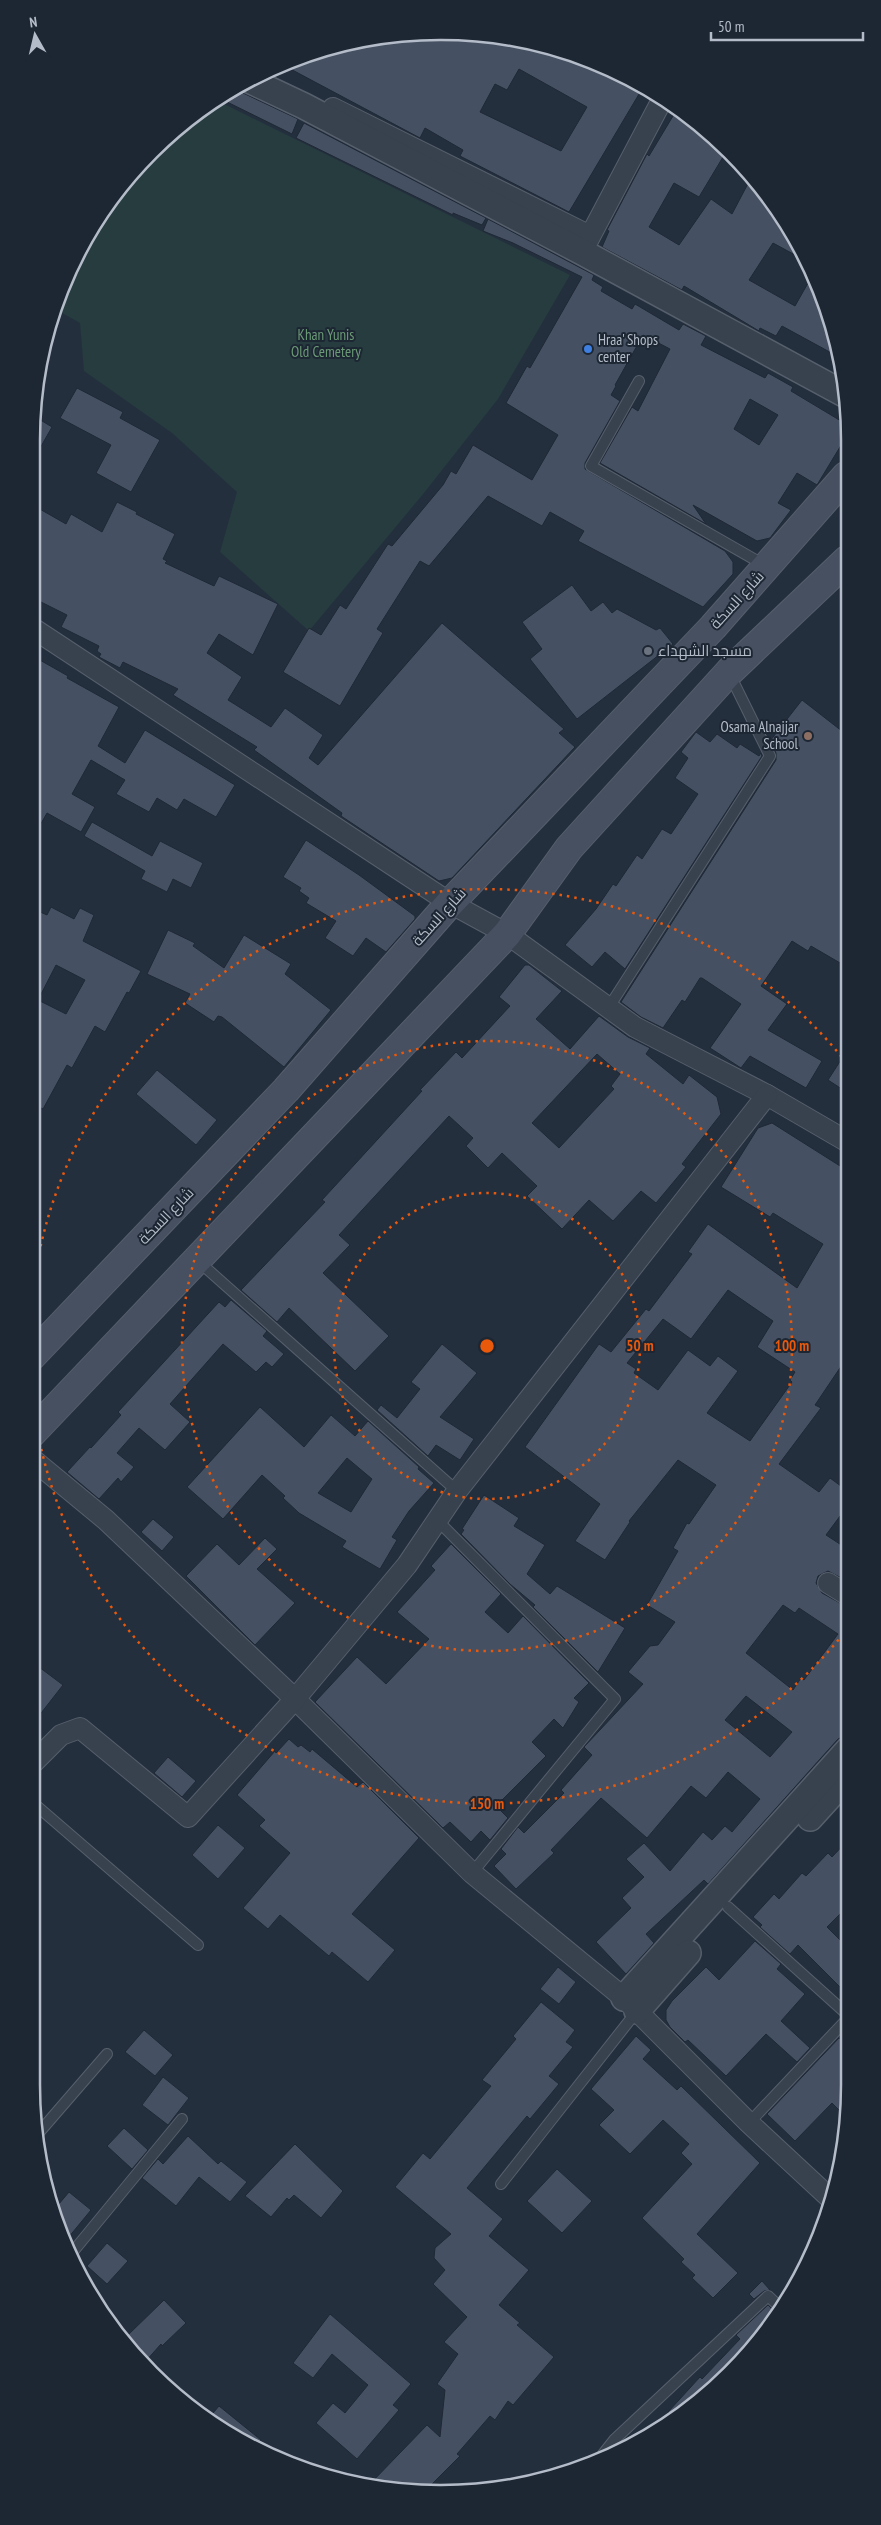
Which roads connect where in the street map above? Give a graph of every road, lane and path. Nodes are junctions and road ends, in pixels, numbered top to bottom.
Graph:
1 (272, 77) edge
2 (258, 84) edge
3 (659, 105) edge
4 (586, 244) junction
5 (639, 381) dead end
6 (838, 390) edge
7 (841, 482) edge
8 (841, 566) edge
9 (767, 567) junction
10 (40, 633) edge
11 (729, 672) junction
12 (450, 903) junction
13 (507, 934) junction
14 (609, 1007) junction
15 (767, 1095) junction
16 (841, 1138) edge
17 (196, 1260) junction
18 (40, 1347) edge
19 (40, 1425) edge
20 (40, 1465) edge
21 (457, 1491) junction
22 (438, 1521) junction
23 (828, 1583) dead end
24 (841, 1591) edge
25 (295, 1699) junction
26 (40, 1756) edge
27 (841, 1758) edge
28 (841, 1785) edge
29 (40, 1808) edge
30 (472, 1873) junction
31 (728, 1907) junction
32 (198, 1945) dead end
33 (630, 2005) junction
34 (841, 2008) edge
35 (841, 2026) edge
36 (107, 2054) dead end
37 (182, 2119) dead end
38 (749, 2123) junction
39 (42, 2129) edge
40 (501, 2184) dead end
41 (825, 2194) edge
42 (75, 2249) edge
43 (776, 2303) edge
44 (607, 2449) edge

1 - 4 street
2 - 4 street
3 - 4 street
4 - 6 street
5 - 9 lane
7 - 9 main road, شارع السكة
8 - 11 main road
9 - 12 main road, شارع السكة
10 - 12 street
11 - 13 main road
11 - 14 lane
12 - 13 street
12 - 18 main road, شارع السكة
13 - 14 street
13 - 17 main road
14 - 15 street
15 - 16 street
15 - 21 street
17 - 19 main road
17 - 21 lane
20 - 25 street
21 - 22 street
22 - 25 street
22 - 30 lane
23 - 24 street
25 - 26 street
25 - 30 street
27 - 33 street
28 - 31 street
29 - 32 lane
30 - 33 street
31 - 33 street
31 - 34 lane
33 - 38 street
33 - 40 lane
35 - 38 lane
36 - 39 lane
37 - 42 lane
38 - 41 street
43 - 44 lane

